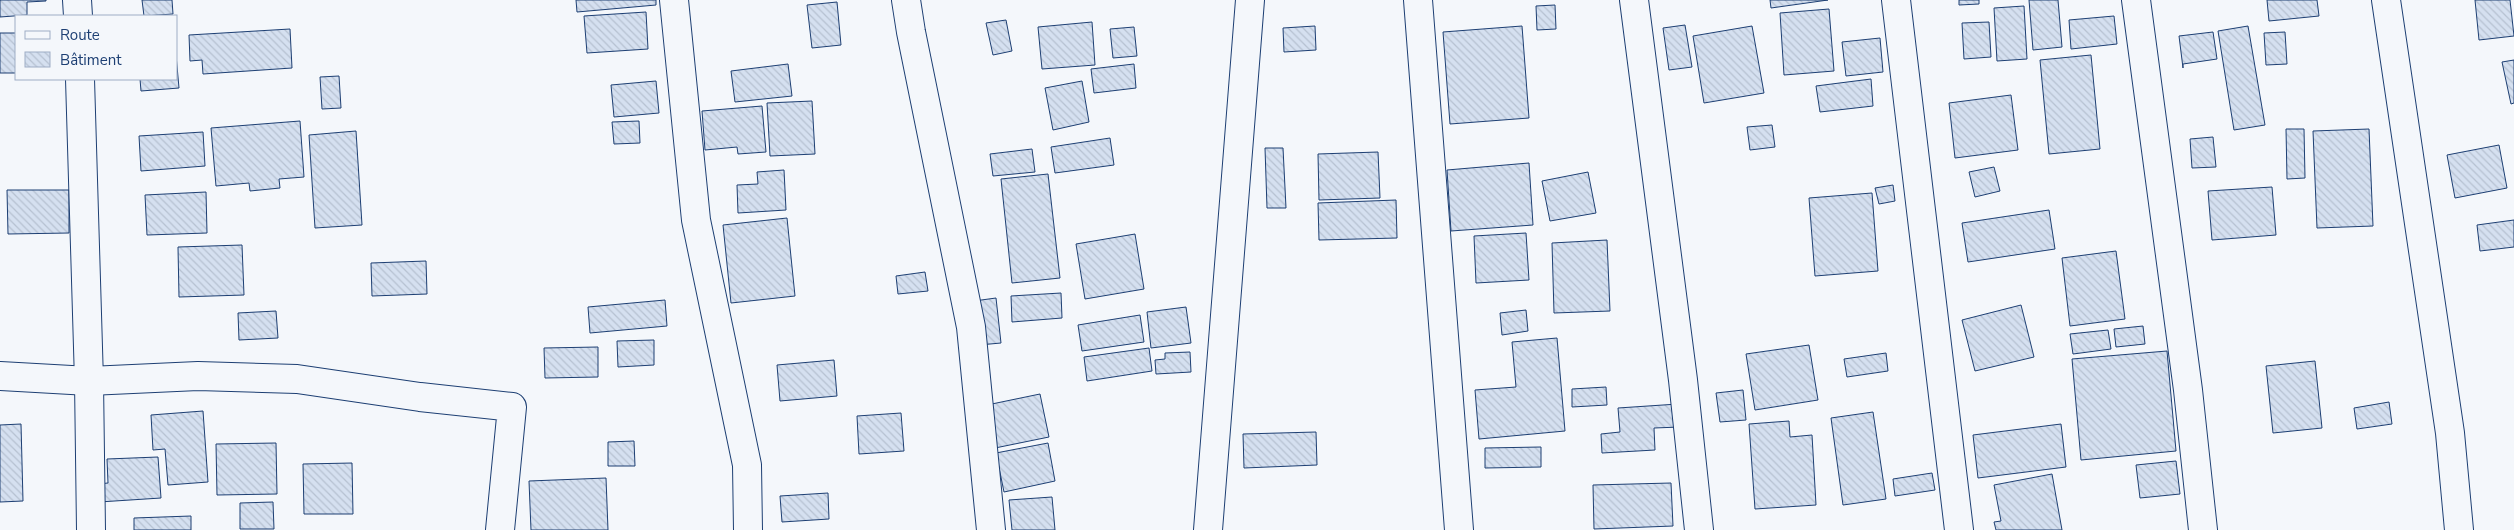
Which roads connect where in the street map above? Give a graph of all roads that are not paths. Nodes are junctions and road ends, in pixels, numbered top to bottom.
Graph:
1 (77, 0) edge
2 (674, 0) edge
3 (906, 0) edge
4 (1250, 0) edge
5 (1418, 0) edge
6 (1634, 0) edge
7 (1896, 0) edge
8 (2136, 0) edge
9 (2386, 0) edge
10 (78, 15) edge
11 (80, 80) edge
12 (0, 376) edge
13 (89, 381) junction
14 (91, 530) edge
15 (500, 530) edge
16 (748, 530) edge
17 (992, 530) edge
18 (1208, 530) edge
19 (1458, 530) edge
20 (1699, 530) edge
21 (1959, 530) edge
22 (2203, 530) edge
23 (2459, 530) edge

1 - 10 street
2 - 16 street
3 - 17 street
4 - 18 street
5 - 19 street
6 - 20 street
7 - 21 street
8 - 22 street
9 - 23 street
11 - 13 street
12 - 13 street
13 - 14 street
13 - 15 street

